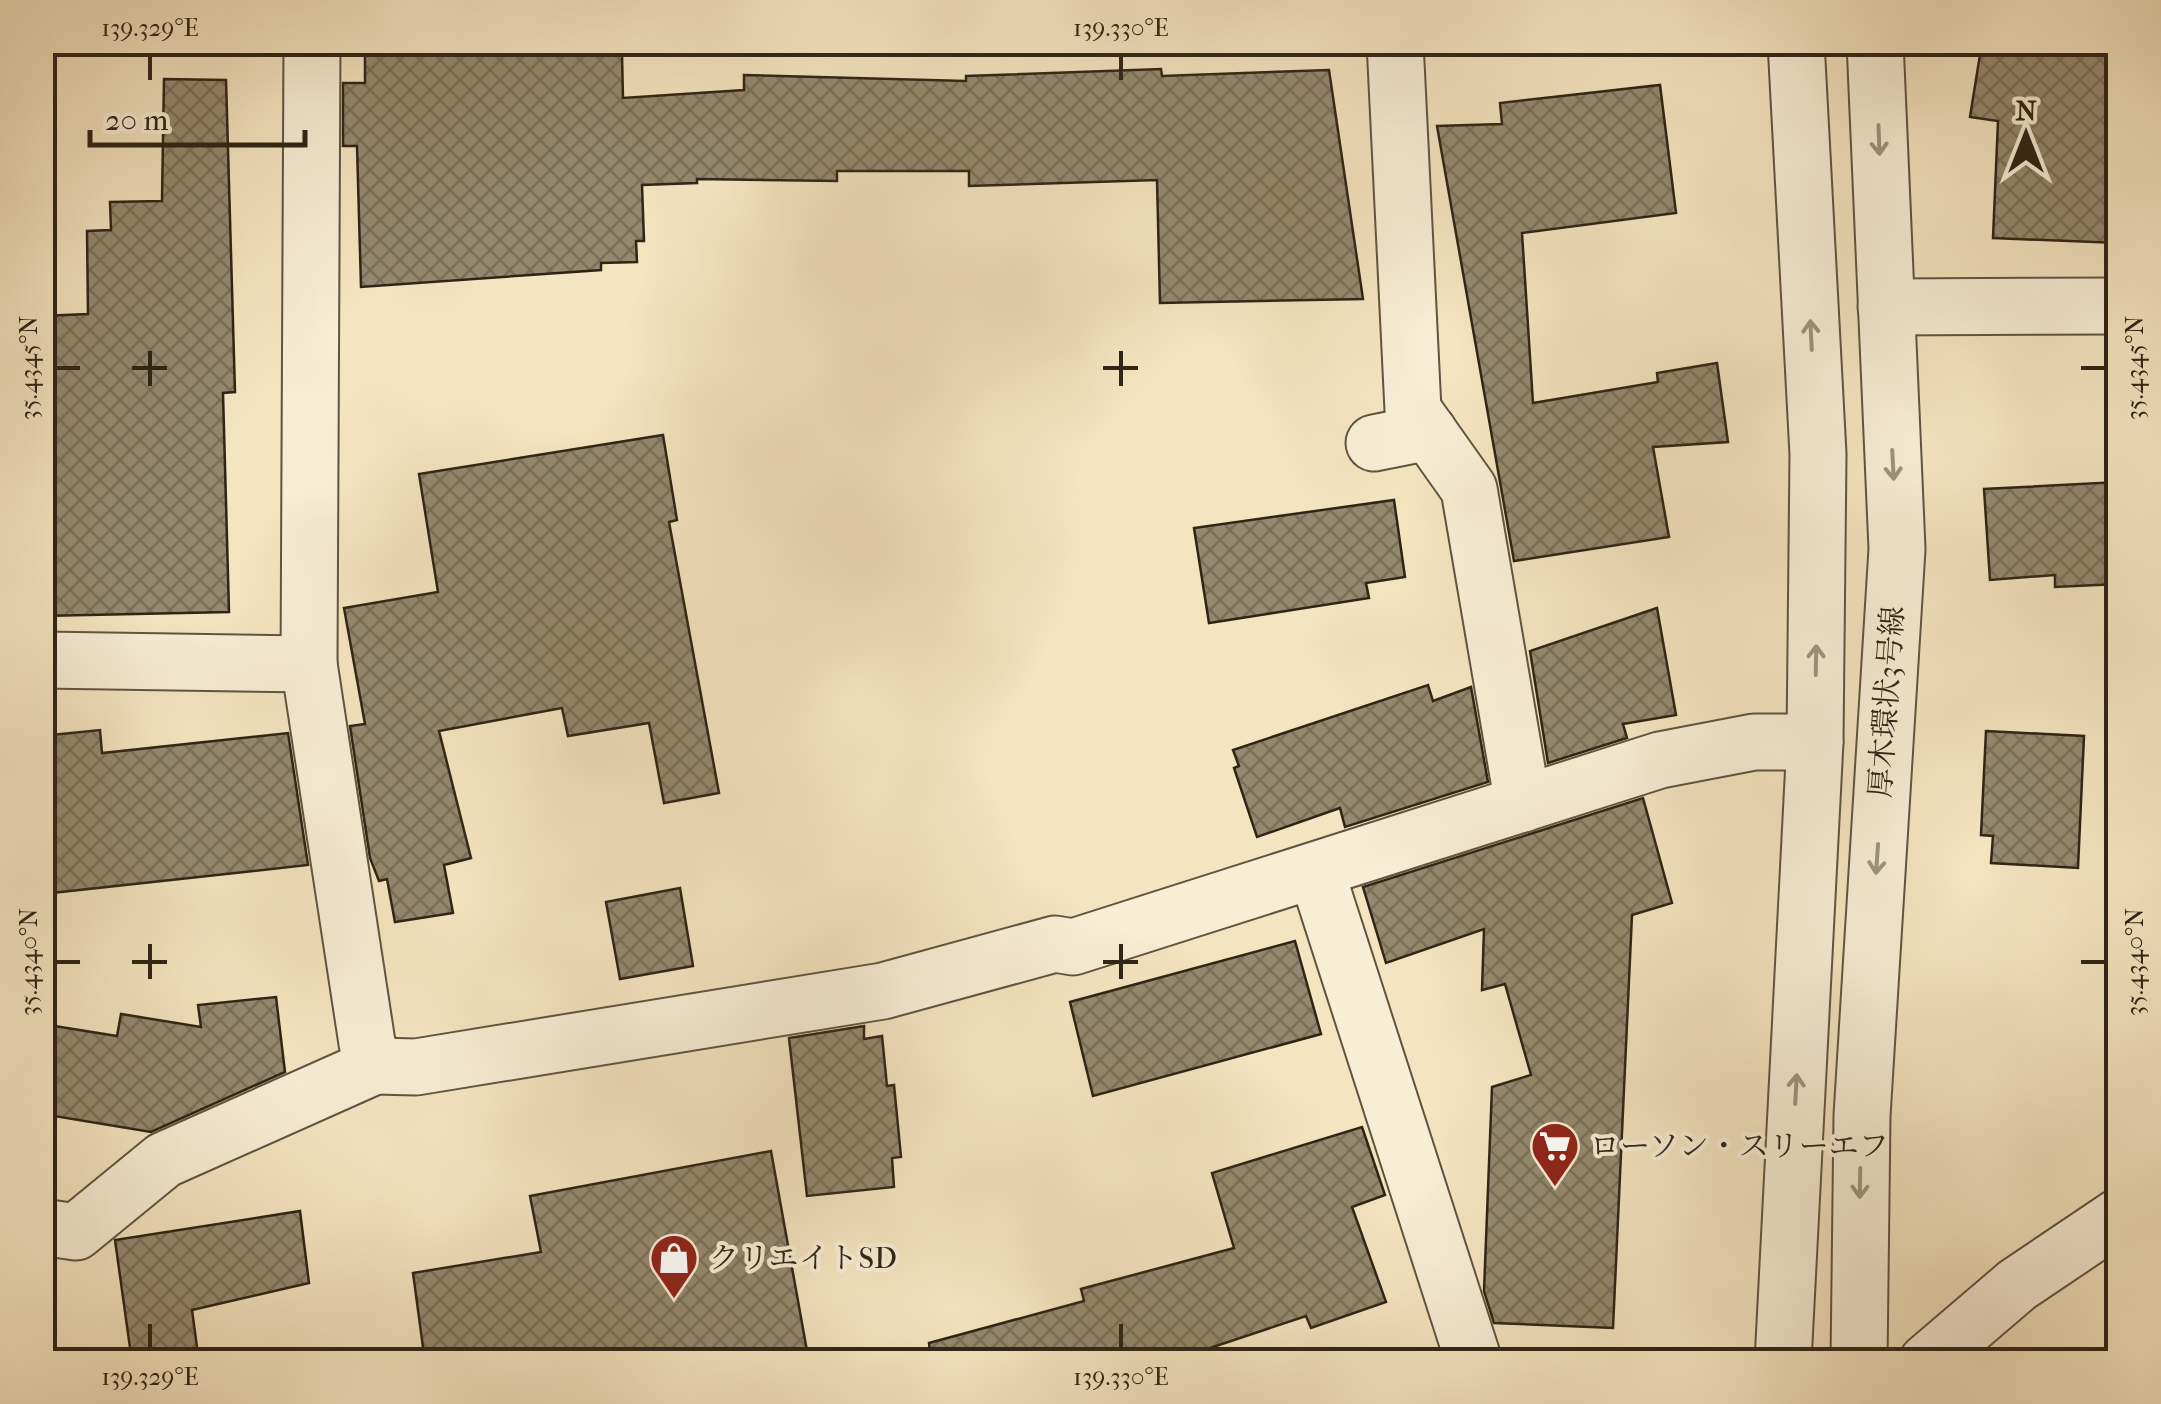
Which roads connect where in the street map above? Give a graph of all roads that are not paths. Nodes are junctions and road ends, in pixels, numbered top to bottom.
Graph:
1 (312, 42) edge
2 (1394, 42) edge
3 (1796, 42) edge
4 (1875, 42) edge
5 (2118, 306) edge
6 (1886, 307) junction
7 (1430, 432) junction
8 (1374, 443) dead end
9 (42, 660) edge
10 (309, 664) junction
11 (1815, 742) junction
12 (1523, 804) junction
13 (1316, 872) junction
14 (375, 1066) junction
15 (2118, 1217) edge
16 (42, 1226) edge
17 (1474, 1362) edge
18 (1783, 1362) edge
19 (1859, 1362) edge
20 (1927, 1362) edge

1 - 10 street
2 - 7 street
11 -> 3 street
4 -> 6 street, 厚木環状3号線
5 - 6 street
6 -> 19 street, 厚木環状3号線
7 - 8 street
7 - 12 street
9 - 10 street
10 - 14 street
11 - 12 street
18 -> 11 street
12 - 13 street
13 - 14 street
13 - 17 street
14 - 16 street
15 - 20 street

